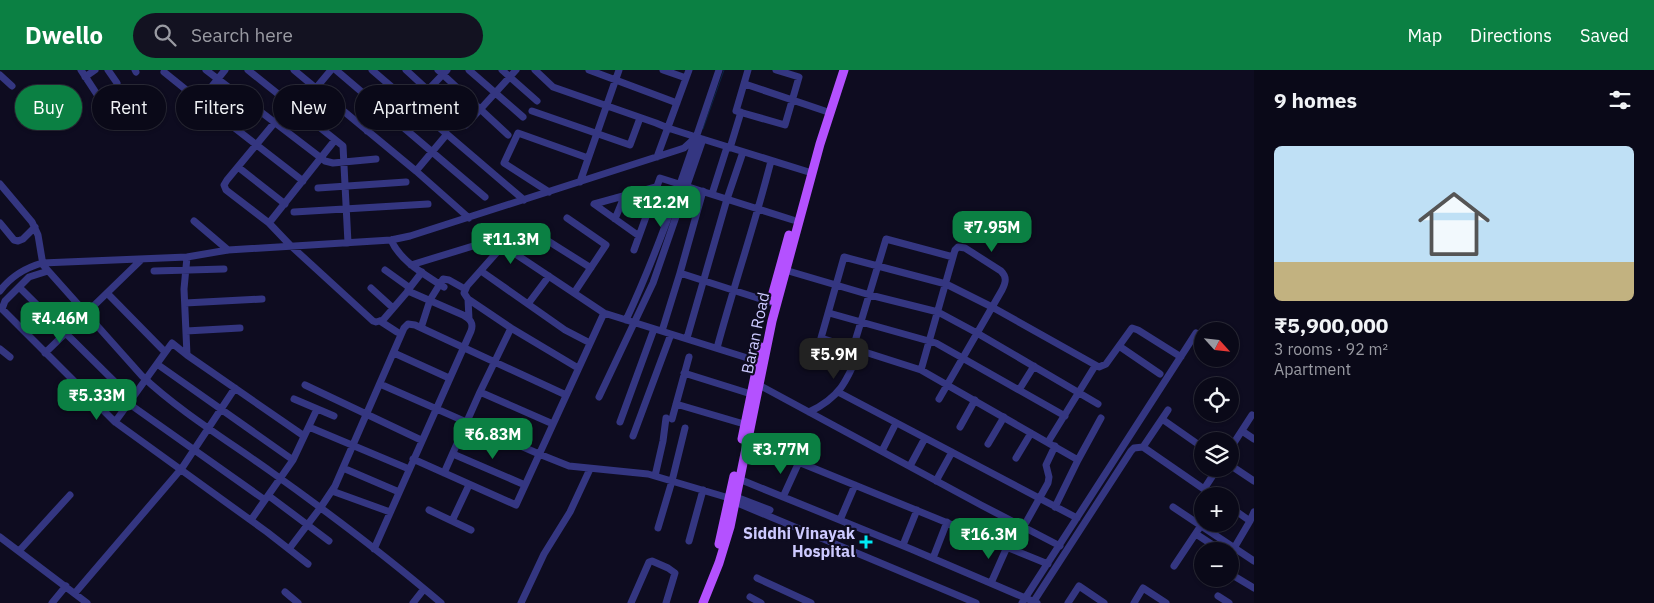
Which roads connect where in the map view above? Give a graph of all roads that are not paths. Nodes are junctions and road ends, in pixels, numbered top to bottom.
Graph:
1 (81, 70) edge
2 (95, 70) edge
3 (108, 70) edge
4 (206, 70) edge
5 (225, 70) edge
6 (248, 70) edge
7 (294, 70) edge
8 (331, 70) edge
9 (336, 70) edge
10 (372, 70) edge
11 (406, 70) edge
12 (469, 70) edge
13 (502, 70) edge
14 (516, 70) edge
15 (535, 70) edge
16 (589, 70) edge
17 (619, 70) edge
18 (663, 70) edge
19 (689, 70) edge
20 (719, 70) edge
21 (748, 70) edge
22 (776, 70) edge
23 (838, 70) edge
24 (844, 70) edge
25 (164, 72) dead end
26 (443, 72) edge
27 (0, 75) edge
28 (86, 77) junction
29 (510, 77) junction
30 (686, 78) junction
31 (218, 79) junction
32 (615, 80) junction
33 (118, 83) dead end
34 (745, 84) junction
35 (181, 85) edge
36 (213, 85) edge
37 (312, 85) edge
38 (318, 85) edge
39 (390, 85) edge
40 (422, 85) edge
41 (432, 85) edge
42 (12, 86) dead end
43 (92, 86) edge
44 (355, 86) edge
45 (273, 90) edge
46 (495, 93) junction
47 (793, 100) junction
48 (537, 101) dead end
49 (676, 103) junction
50 (606, 106) junction
51 (481, 109) junction
52 (826, 110) junction
53 (532, 111) dead end
54 (345, 112) edge
55 (478, 112) edge
56 (741, 112) junction
57 (522, 117) dead end
58 (640, 118) junction
59 (273, 121) edge
60 (273, 125) edge
61 (668, 128) junction
62 (238, 130) edge
63 (284, 130) edge
64 (323, 130) edge
65 (407, 130) edge
66 (442, 130) edge
67 (367, 131) joint
68 (596, 132) junction
69 (447, 134) junction
70 (508, 135) dead end
71 (699, 138) junction
72 (336, 140) junction
73 (257, 145) junction
74 (729, 148) junction
75 (432, 151) junction
76 (743, 152) junction
77 (657, 157) junction
78 (588, 158) junction
79 (320, 159) junction
80 (376, 159) dead end
81 (771, 161) junction
82 (344, 162) junction
83 (238, 166) junction
84 (416, 171) junction
85 (810, 172) junction
86 (303, 181) junction
87 (406, 182) dead end
88 (580, 182) junction
89 (0, 184) edge
90 (346, 186) junction
91 (656, 186) junction
92 (684, 186) junction
93 (318, 188) dead end
94 (549, 192) junction
95 (703, 192) junction
96 (712, 194) junction
97 (624, 196) junction
98 (485, 197) dead end
99 (727, 199) junction
100 (524, 200) junction
101 (285, 204) junction
102 (428, 204) dead end
103 (759, 208) junction
104 (348, 209) junction
105 (294, 212) dead end
106 (469, 218) junction
107 (567, 218) dead end
108 (615, 219) junction
109 (793, 220) junction
110 (194, 222) dead end
111 (0, 223) edge
112 (269, 223) junction
113 (35, 227) junction
114 (639, 236) junction
115 (391, 240) junction
116 (348, 243) junction
117 (290, 246) junction
118 (504, 246) junction
119 (228, 250) junction
120 (634, 250) dead end
121 (953, 257) junction
122 (187, 258) junction
123 (141, 260) junction
124 (42, 263) junction
125 (411, 265) junction
126 (878, 266) junction
127 (591, 268) junction
128 (224, 269) dead end
129 (385, 270) dead end
130 (785, 270) junction
131 (48, 271) junction
132 (154, 271) dead end
133 (186, 271) junction
134 (481, 271) junction
135 (422, 272) junction
136 (680, 272) junction
137 (548, 276) junction
138 (703, 281) junction
139 (946, 284) junction
140 (441, 285) junction
141 (837, 285) junction
142 (19, 286) junction
143 (370, 288) dead end
144 (409, 289) junction
145 (465, 289) junction
146 (0, 291) edge
147 (733, 291) junction
148 (107, 293) junction
149 (574, 293) junction
150 (870, 295) junction
151 (262, 298) dead end
152 (468, 299) junction
153 (430, 300) junction
154 (770, 302) junction
155 (185, 304) junction
156 (528, 304) junction
157 (992, 307) junction
158 (394, 308) junction
159 (938, 312) junction
160 (87, 313) junction
161 (604, 313) junction
162 (829, 313) junction
163 (469, 319) junction
164 (626, 320) junction
165 (380, 322) junction
166 (862, 322) junction
167 (635, 323) junction
168 (240, 328) dead end
169 (421, 328) junction
170 (511, 328) junction
171 (658, 330) junction
172 (186, 331) junction
173 (397, 332) dead end
174 (977, 333) junction
175 (66, 334) junction
176 (671, 334) junction
177 (1194, 336) edge
178 (687, 338) junction
179 (928, 340) junction
180 (590, 343) junction
181 (1119, 346) junction
182 (464, 347) junction
183 (717, 348) junction
184 (0, 349) edge
185 (857, 349) junction
186 (165, 352) junction
187 (45, 353) junction
188 (394, 353) junction
189 (187, 354) junction
190 (10, 357) dead end
191 (689, 357) dead end
192 (1181, 357) junction
193 (963, 358) junction
194 (494, 361) junction
195 (758, 361) junction
196 (157, 364) junction
197 (1034, 366) junction
198 (1095, 366) junction
199 (578, 368) junction
200 (921, 370) junction
201 (684, 373) junction
202 (1160, 374) dead end
203 (449, 378) junction
204 (145, 379) junction
205 (380, 384) junction
206 (759, 384) junction
207 (947, 384) junction
208 (118, 385) dead end
209 (305, 385) dead end
210 (235, 388) junction
211 (1019, 390) junction
212 (480, 392) junction
213 (838, 392) junction
214 (1078, 393) junction
215 (566, 394) junction
216 (751, 394) junction
217 (600, 397) dead end
218 (294, 399) dead end
219 (939, 399) dead end
220 (975, 400) junction
221 (128, 403) junction
222 (676, 404) junction
223 (1098, 404) dead end
224 (435, 408) junction
225 (221, 409) junction
226 (317, 409) junction
227 (1168, 410) dead end
228 (809, 412) junction
229 (366, 415) junction
230 (1252, 415) dead end
231 (334, 416) dead end
232 (1064, 416) junction
233 (1004, 418) junction
234 (1101, 418) dead end
235 (1162, 420) junction
236 (114, 422) junction
237 (467, 422) junction
238 (620, 422) dead end
239 (896, 423) junction
240 (553, 424) junction
241 (744, 424) junction
242 (208, 427) junction
243 (309, 427) junction
244 (960, 427) dead end
245 (685, 428) dead end
246 (1242, 431) junction
247 (1031, 433) junction
248 (304, 436) junction
249 (633, 436) dead end
250 (1239, 436) edge
251 (925, 438) junction
252 (1254, 439) edge
253 (421, 440) junction
254 (747, 441) junction
255 (1048, 442) junction
256 (1194, 442) edge
257 (988, 444) dead end
258 (353, 446) junction
259 (1055, 446) junction
260 (1143, 447) junction
261 (194, 449) junction
262 (882, 451) junction
263 (952, 452) junction
264 (453, 454) junction
265 (539, 454) junction
266 (413, 458) junction
267 (1016, 458) dead end
268 (293, 460) junction
269 (1078, 460) junction
270 (799, 462) junction
271 (910, 466) junction
272 (343, 468) junction
273 (409, 469) junction
274 (590, 469) junction
275 (180, 470) junction
276 (1239, 471) edge
277 (444, 473) junction
278 (655, 476) junction
279 (280, 478) junction
280 (739, 479) junction
281 (672, 481) junction
282 (936, 481) junction
283 (1254, 481) edge
284 (469, 485) junction
285 (525, 485) junction
286 (855, 485) junction
287 (1201, 487) edge
288 (703, 490) junction
289 (332, 491) junction
290 (399, 492) junction
291 (70, 495) dead end
292 (784, 497) junction
293 (267, 498) junction
294 (1040, 498) junction
295 (734, 499) junction
296 (321, 507) junction
297 (1055, 507) junction
298 (1173, 507) dead end
299 (429, 510) dead end
300 (770, 510) dead end
301 (917, 510) junction
302 (390, 512) junction
303 (1254, 512) edge
304 (1239, 516) edge
305 (1077, 518) junction
306 (251, 520) junction
307 (840, 520) junction
308 (1194, 520) edge
309 (452, 521) junction
310 (947, 522) junction
311 (1248, 524) junction
312 (307, 525) junction
313 (1024, 526) junction
314 (658, 528) dead end
315 (471, 530) dead end
316 (1209, 532) edge
317 (1254, 532) edge
318 (1196, 534) joint
319 (0, 537) edge
320 (329, 541) dead end
321 (689, 541) dead end
322 (1208, 542) edge
323 (1221, 542) edge
324 (1238, 542) edge
325 (903, 545) junction
326 (1060, 546) junction
327 (1007, 547) junction
328 (288, 548) junction
329 (374, 549) junction
330 (19, 551) junction
331 (1239, 555) edge
332 (933, 558) junction
333 (1254, 561) edge
334 (308, 564) dead end
335 (1048, 564) junction
336 (1174, 566) dead end
337 (757, 578) dead end
338 (1239, 579) edge
339 (991, 583) junction
340 (66, 586) junction
341 (1254, 588) edge
342 (424, 589) junction
343 (285, 592) dead end
344 (75, 593) junction
345 (1218, 596) dead end
346 (750, 597) dead end
347 (1024, 600) edge
348 (1035, 602) edge
349 (52, 603) edge
350 (87, 603) edge
351 (298, 603) edge
352 (412, 603) edge
353 (441, 603) edge
354 (521, 603) edge
355 (631, 603) edge
356 (667, 603) edge
357 (697, 603) edge
358 (703, 603) edge
359 (762, 603) edge
360 (811, 603) edge
361 (976, 603) edge
362 (1068, 603) edge
363 (1104, 603) edge
364 (1134, 603) edge
365 (1166, 603) edge
366 (1229, 603) edge

1 - 28 street
2 - 28 street
3 - 33 street
4 - 31 street
5 - 31 street
6 - 45 street
7 - 37 street
8 - 38 street
9 - 44 street
10 - 39 street
11 - 40 street
12 - 46 street
13 - 29 street
14 - 29 street
15 - 50 street
16 - 32 street
17 - 32 street
18 - 30 street
19 - 30 street
20 - 71 street
21 - 34 street
22 - 47 street
23 - 52 main road, Baran Road
24 - 85 main road, Baran Road
25 - 35 street
26 - 41 street
26 - 51 street
27 - 42 street
28 - 43 street
29 - 46 street
29 - 48 street
30 - 49 street
31 - 36 street
31 - 59 street
32 - 49 street
32 - 50 street
34 - 47 street
34 - 56 street
46 - 51 street
46 - 57 street
47 - 52 street
47 - 56 street
49 - 61 street
50 - 58 street
50 - 68 street
51 - 55 street
51 - 70 street
52 - 85 main road, Baran Road
53 - 68 street
54 - 67 street
56 - 74 street
58 - 61 street
58 - 68 street
60 - 73 street
61 - 71 street
61 - 77 street
62 - 73 street
63 - 79 street
64 - 72 street
65 - 75 street
66 - 69 street
67 - 84 street
68 - 78 street
69 - 75 street
69 - 100 street
71 - 74 street
71 - 77 street
71 - 92 street
72 - 79 street
72 - 82 street
73 - 83 street
73 - 86 street
74 - 76 street
74 - 96 street
75 - 84 street
75 - 98 street
76 - 81 street
76 - 99 street
77 - 88 street
78 - 88 street
78 - 94 street
79 - 82 street
79 - 86 street
80 - 82 street
81 - 85 street
81 - 103 street
82 - 90 street
83 - 101 street
83 - 112 street
84 - 106 street
85 - 109 main road, Baran Road
85 - 130 main road, Baran Road
86 - 101 street
87 - 90 street
88 - 94 street
89 - 113 street
90 - 93 street
90 - 104 street
91 - 92 street
91 - 97 street
91 - 114 street
92 - 95 street
92 - 164 street
92 - 167 street
94 - 100 street
95 - 96 street
95 - 136 street
96 - 99 street
97 - 108 street
97 - 108 street
99 - 103 street
99 - 138 street
100 - 106 street
101 - 112 street
102 - 104 street
103 - 109 street
103 - 147 street
104 - 105 street
104 - 116 street
106 - 115 street
107 - 127 street
108 - 114 street
109 - 154 main road, Baran Road
110 - 119 street
111 - 113 street
112 - 117 street
113 - 124 street
114 - 120 street
115 - 116 street
115 - 125 street
116 - 117 street
117 - 119 street
117 - 165 street
118 - 125 street
118 - 127 street
118 - 134 street
118 - 137 street
119 - 122 street
121 - 126 street
121 - 139 street
121 - 157 street
122 - 123 street
122 - 133 street
123 - 124 street
123 - 148 street
124 - 131 street
124 - 146 street
125 - 135 street
126 - 139 street
126 - 141 street
126 - 150 street
127 - 149 street
128 - 133 street
129 - 144 street
130 - 141 street
130 - 206 main road, Baran Road
131 - 142 street
131 - 160 street
132 - 133 street
133 - 155 street
134 - 145 street
134 - 156 street
135 - 140 street
135 - 144 street
136 - 138 street
136 - 171 street
137 - 149 street
137 - 156 street
138 - 147 street
138 - 178 street
139 - 157 street
139 - 159 street
140 - 145 street
140 - 153 street
141 - 150 street
141 - 162 street
142 - 175 street
142 - 187 street
143 - 158 street
144 - 153 street
144 - 158 street
145 - 152 street
147 - 154 street
147 - 183 street
148 - 160 street
148 - 186 street
149 - 161 street
150 - 159 street
150 - 166 street
151 - 155 street
152 - 163 street
152 - 170 street
153 - 163 street
153 - 169 street
154 - 195 main road, Baran Road
155 - 172 street
156 - 180 street
157 - 174 street
157 - 198 street
158 - 165 street
159 - 174 street
159 - 179 street
160 - 175 street
160 - 204 street
161 - 164 street
161 - 180 street
162 - 166 street
162 - 185 street
163 - 182 street
164 - 167 street
165 - 173 street
166 - 179 street
166 - 185 street
167 - 171 street
167 - 217 street
168 - 172 street
169 - 182 street
169 - 188 street
170 - 194 street
170 - 199 street
171 - 176 street
171 - 238 street
172 - 189 street
174 - 193 street
174 - 197 street
175 - 187 street
175 - 208 street
176 - 178 street
176 - 249 street
177 - 192 street
178 - 183 street
179 - 193 street
179 - 200 street
180 - 199 street
181 - 192 street
181 - 198 street
181 - 202 street
182 - 194 street
182 - 203 street
183 - 195 street
184 - 190 street
185 - 200 street
185 - 213 street
186 - 189 street
186 - 196 street
187 - 236 street
188 - 203 street
188 - 205 street
189 - 210 street
191 - 201 street
192 - 305 street
193 - 207 street
193 - 211 street
194 - 212 street
194 - 215 street
195 - 216 main road, Baran Road
196 - 204 street
196 - 225 street
197 - 211 street
197 - 214 street
198 - 214 street
199 - 215 street
200 - 207 street
201 - 216 street
201 - 222 street
203 - 224 street
204 - 221 street
204 - 242 street
205 - 224 street
205 - 229 street
206 - 228 street
206 - 254 main road, Baran Road
207 - 219 street
207 - 220 street
209 - 229 street
210 - 225 street
210 - 248 street
211 - 232 street
212 - 237 street
212 - 240 street
213 - 228 street
213 - 239 street
214 - 223 street
214 - 232 street
215 - 240 street
216 - 241 main road, Baran Road
218 - 226 street
220 - 233 street
220 - 244 street
221 - 236 street
221 - 261 street
222 - 241 street
222 - 278 street
224 - 237 street
224 - 253 street
225 - 242 street
225 - 268 street
226 - 231 street
226 - 243 street
227 - 235 street
228 - 262 street
229 - 253 street
229 - 258 street
230 - 246 street
232 - 255 street
233 - 247 street
233 - 257 street
234 - 269 street
235 - 256 street
235 - 260 street
236 - 275 street
237 - 264 street
237 - 265 street
239 - 251 street
239 - 262 street
240 - 265 street
241 - 295 main road, Baran Road
242 - 261 street
242 - 279 street
243 - 248 street
243 - 258 street
245 - 281 street
246 - 250 street
246 - 252 street
247 - 255 street
247 - 267 street
248 - 268 street
251 - 263 street
251 - 271 street
253 - 266 street
254 - 270 street
254 - 280 main road, Baran Road
255 - 259 street
258 - 272 street
258 - 273 street
259 - 269 street
259 - 294 street
260 - 287 street
260 - 348 street
261 - 275 street
261 - 293 street
262 - 271 street
263 - 282 street
263 - 294 street
264 - 277 street
264 - 285 street
265 - 274 street
265 - 285 street
266 - 273 street
266 - 277 street
268 - 279 street
269 - 297 street
270 - 286 street
270 - 292 street
271 - 282 street
272 - 289 street
272 - 290 street
273 - 290 street
274 - 278 street
274 - 354 street
275 - 306 street
275 - 344 street
276 - 283 street
277 - 284 street
278 - 281 street
279 - 293 street
279 - 296 street
280 - 292 street
280 - 295 main road, Baran Road
281 - 288 street
281 - 314 street
282 - 313 street
284 - 285 street
284 - 309 street
286 - 301 street
286 - 307 street
288 - 295 street
288 - 321 street
289 - 296 street
289 - 302 street
290 - 302 street
291 - 330 street
292 - 307 street
293 - 306 street
293 - 312 street
294 - 297 street
294 - 313 street
295 - 300 street
295 - 357 main road, Baran Road
295 - 358 main road, Baran Road
295 - 361 street
296 - 312 street
296 - 329 street
297 - 305 street
298 - 308 street
299 - 309 street
301 - 310 street
301 - 325 street
302 - 329 street
303 - 311 street
304 - 311 street
305 - 326 street
306 - 328 street
307 - 325 street
309 - 315 street
310 - 327 street
310 - 332 street
311 - 317 street
311 - 324 street
312 - 320 street
312 - 328 street
313 - 326 street
316 - 323 street
318 - 322 street
318 - 336 street
319 - 330 street
325 - 332 street
326 - 335 street
327 - 335 street
327 - 339 street
328 - 334 street
329 - 342 street
330 - 340 street
331 - 333 street
332 - 339 street
335 - 347 street
337 - 360 street
338 - 341 street
339 - 347 street
340 - 344 street
340 - 349 street
342 - 352 street
342 - 353 street
343 - 351 street
344 - 350 street
345 - 366 street
346 - 359 street
347 - 348 street
355 - 356 street
362 - 363 street
364 - 365 street

